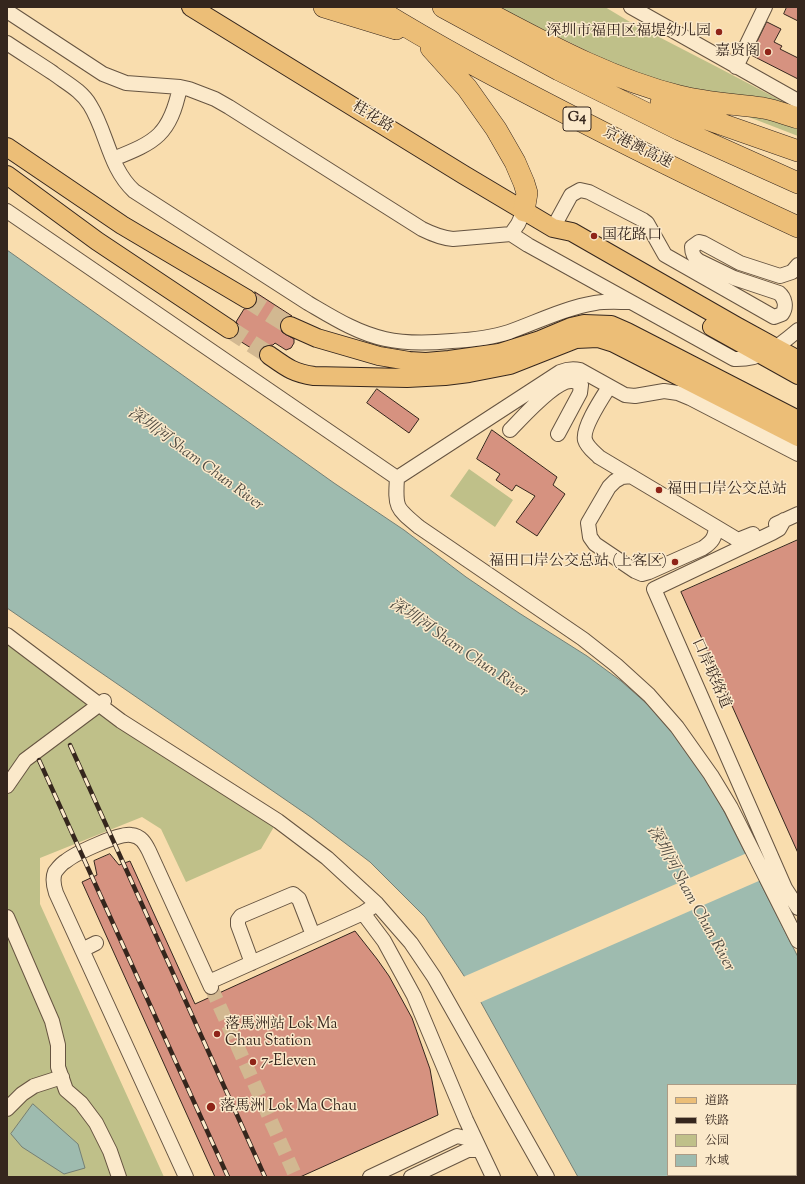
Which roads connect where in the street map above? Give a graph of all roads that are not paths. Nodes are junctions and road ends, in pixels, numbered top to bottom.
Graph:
1 (191, 7) edge
2 (324, 7) edge
3 (374, 7) edge
4 (443, 7) edge
5 (477, 7) edge
6 (631, 7) edge
7 (765, 7) edge
8 (7, 10) edge
9 (648, 11) edge
10 (421, 36) junction
11 (7, 43) edge
12 (736, 67) junction
13 (559, 70) junction
14 (180, 87) junction
15 (798, 101) edge
16 (798, 118) edge
17 (7, 147) edge
18 (798, 151) edge
19 (113, 159) junction
20 (7, 175) edge
21 (798, 183) edge
22 (7, 211) edge
23 (524, 211) junction
24 (791, 224) edge
25 (553, 228) junction
26 (511, 234) junction
27 (798, 265) edge
28 (247, 299) tunnel mouth
29 (631, 303) junction
30 (290, 326) tunnel mouth
31 (229, 329) tunnel mouth
32 (798, 330) edge
33 (641, 348) junction
34 (769, 352) junction
35 (269, 355) tunnel mouth
36 (798, 360) edge
37 (798, 375) edge
38 (609, 387) junction
39 (798, 420) edge
40 (510, 430) dead end
41 (558, 434) dead end
42 (798, 437) edge
43 (798, 454) edge
44 (402, 474) junction
45 (631, 476) junction
46 (798, 514) edge
47 (784, 520) junction
48 (716, 527) junction
49 (7, 635) edge
50 (102, 703) junction
51 (7, 786) edge
52 (377, 904) junction
53 (798, 908) edge
54 (363, 913) junction
55 (7, 917) edge
56 (313, 935) junction
57 (798, 941) edge
58 (96, 943) dead end
59 (82, 950) junction
60 (252, 963) junction
61 (62, 1077) junction
62 (7, 1109) edge
63 (480, 1150) junction
64 (119, 1177) edge
65 (186, 1177) edge
66 (370, 1177) edge
67 (411, 1177) edge
68 (493, 1177) edge
69 (547, 1177) edge

1 - 23 main road, 桂花路
2 - 10 highway
3 - 10 highway, 京港澳高速 / G4
4 - 13 highway, G4
5 - 16 highway
6 - 9 street
7 - 12 street
8 - 14 street
9 - 12 street
10 - 23 highway
10 - 24 highway, 京港澳高速 / G4
11 - 19 street
12 - 15 street
13 - 18 highway
13 - 21 highway, G4
14 - 19 street
14 - 26 street
17 - 28 main road
19 - 29 street
20 - 31 main road
22 - 44 street
23 - 25 main road, 桂花路
23 - 26 street
25 - 27 street
25 - 34 main road, 桂花路
26 - 29 street
29 - 34 street
30 - 33 main road
32 - 34 street
33 - 35 main road
33 - 39 main road
33 - 42 main road
34 - 36 main road
34 - 37 main road
38 - 43 street
38 - 44 street
38 - 45 street
40 - 41 street
44 - 57 street
45 - 48 street
45 - 48 street
46 - 47 street
47 - 48 street
47 - 53 street, 口岸联络道
49 - 50 street
50 - 51 street
50 - 52 street
52 - 54 street
52 - 69 street
54 - 56 street
54 - 63 street
55 - 61 street
56 - 60 street
56 - 60 street
58 - 59 street
59 - 60 street
59 - 65 street
61 - 62 street
61 - 64 street
63 - 66 street
63 - 67 street
63 - 68 street

